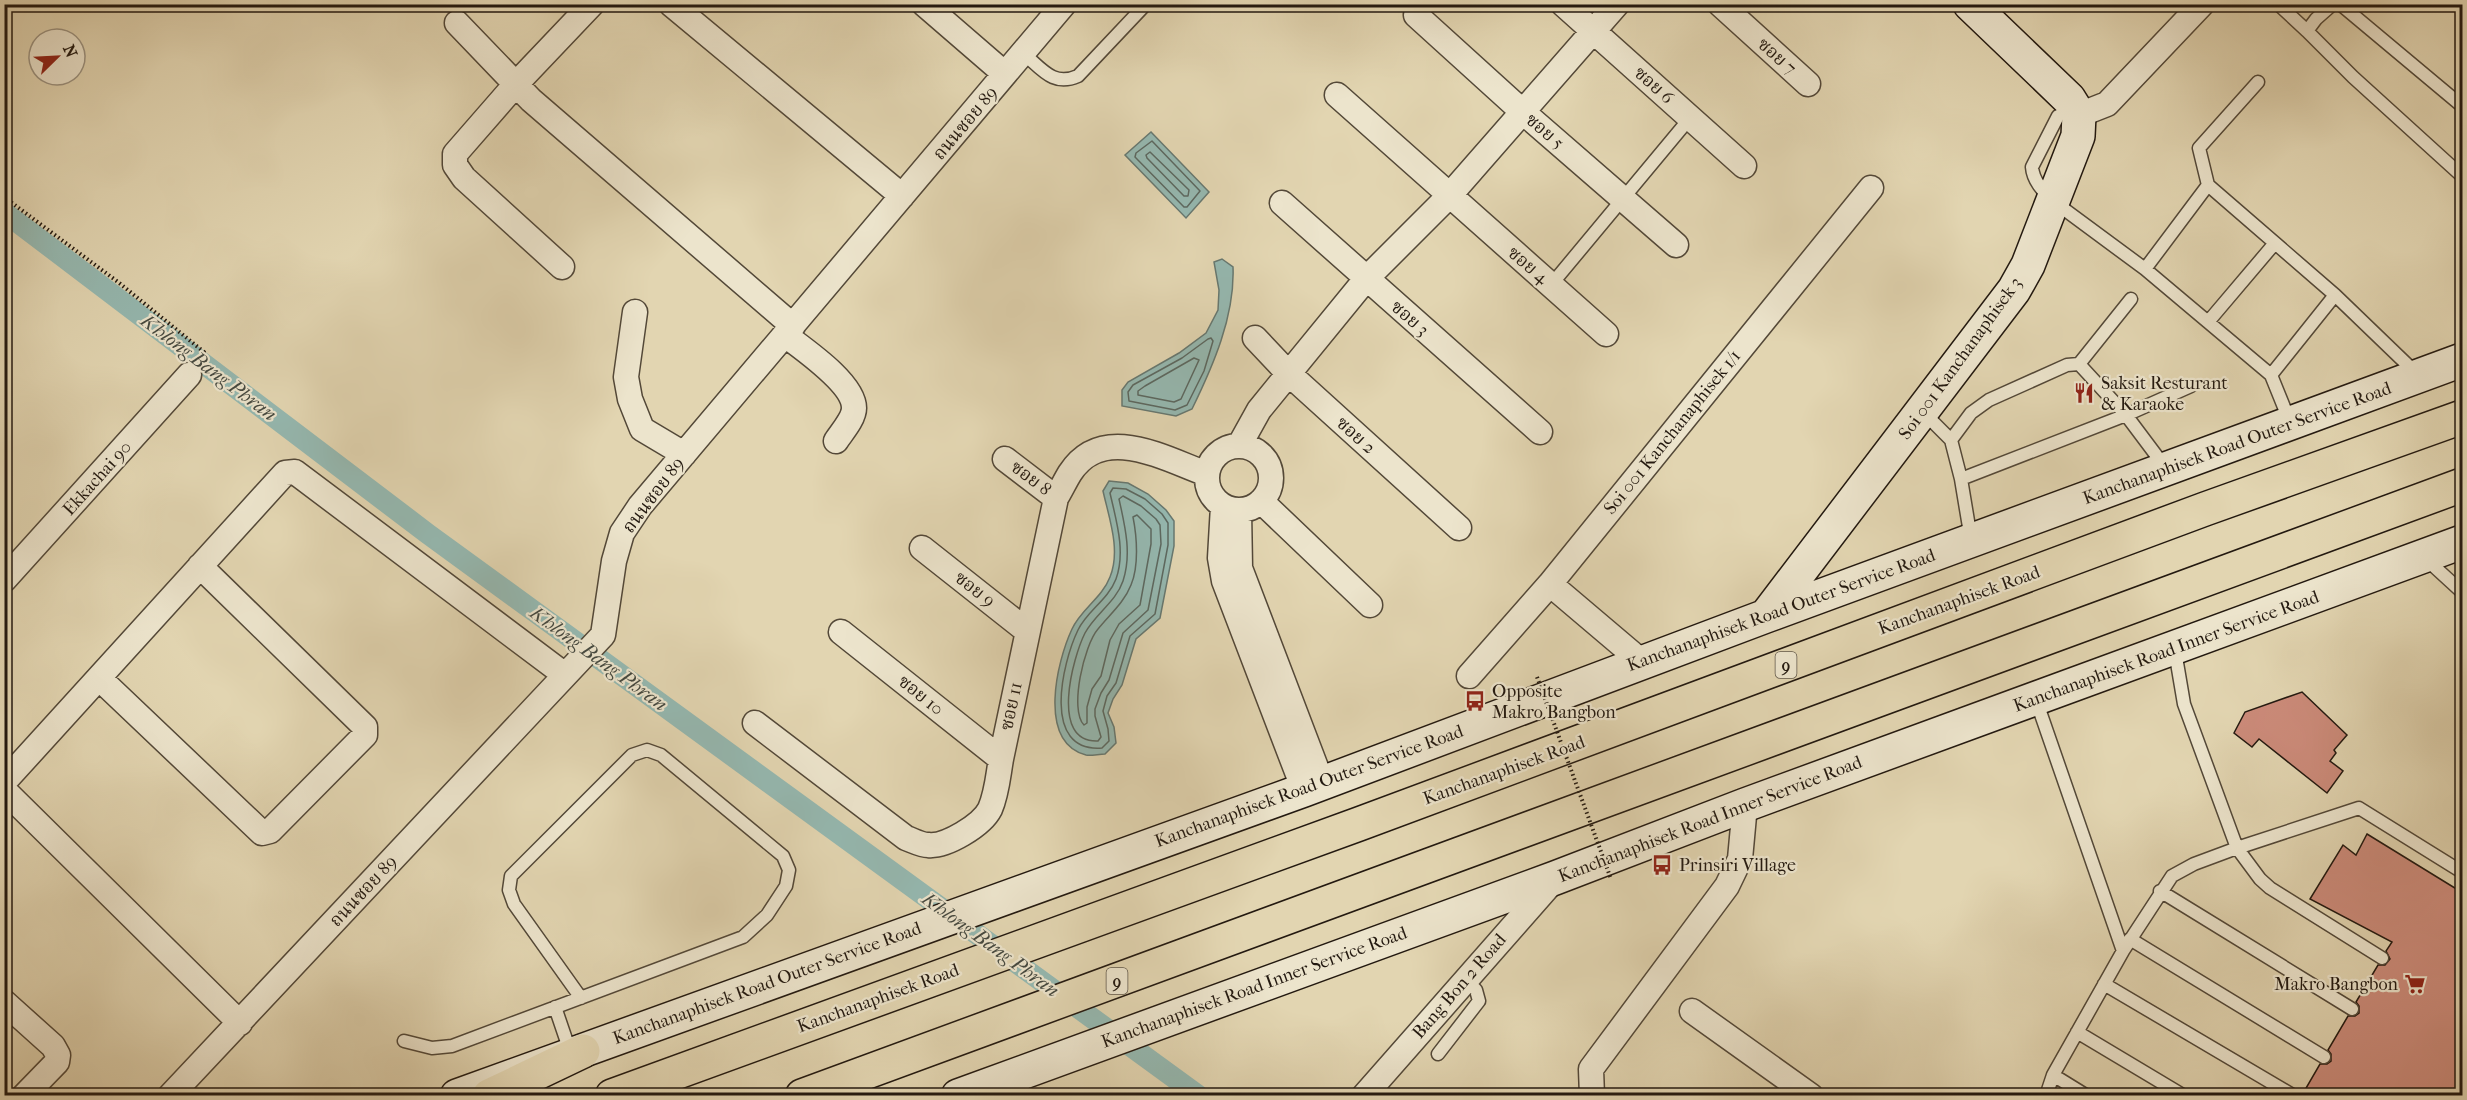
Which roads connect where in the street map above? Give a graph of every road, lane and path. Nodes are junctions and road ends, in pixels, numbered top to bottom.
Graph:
1 (592, 4) edge
2 (671, 4) edge
3 (924, 4) edge
4 (1064, 4) edge
5 (1146, 4) edge
6 (1563, 4) edge
7 (1617, 4) edge
8 (1720, 4) edge
9 (1970, 4) edge
10 (2202, 4) edge
11 (2278, 4) edge
12 (2333, 4) edge
13 (2340, 4) edge
14 (1416, 15) dead end
15 (457, 23) dead end
16 (2307, 31) junction
17 (1594, 32) junction
18 (1023, 53) junction
19 (1005, 74) junction
20 (2258, 82) dead end
21 (516, 84) junction
22 (1808, 84) dead end
23 (1337, 95) dead end
24 (2463, 106) edge
25 (1524, 113) junction
26 (2068, 116) junction
27 (1690, 118) junction
28 (1744, 166) dead end
29 (2463, 176) edge
30 (2208, 186) junction
31 (1871, 188) dead end
32 (902, 196) junction
33 (1449, 196) junction
34 (4, 197) edge
35 (1623, 197) junction
36 (2053, 201) junction
37 (1282, 203) dead end
38 (2275, 243) junction
39 (1676, 245) dead end
40 (562, 267) dead end
41 (2145, 269) junction
42 (1366, 279) junction
43 (1551, 285) junction
44 (2335, 295) junction
45 (2131, 299) dead end
46 (635, 312) dead end
47 (2208, 322) junction
48 (789, 330) junction
49 (1606, 334) dead end
50 (1255, 338) dead end
51 (204, 352) dead end
52 (2459, 363) edge
53 (2079, 364) junction
54 (1287, 373) junction
55 (189, 375) dead end
56 (2271, 375) junction
57 (2420, 376) junction
58 (2192, 386) dead end
59 (1922, 411) junction
60 (2126, 415) junction
61 (2463, 417) edge
62 (2291, 423) junction
63 (1540, 432) dead end
64 (1951, 440) junction
65 (836, 441) dead end
66 (1239, 446) junction
67 (684, 454) junction
68 (1005, 459) dead end
69 (2166, 468) junction
70 (1207, 474) junction
71 (1961, 479) junction
72 (2463, 485) edge
73 (1056, 498) junction
74 (1241, 506) junction
75 (1459, 528) dead end
76 (1971, 540) junction
77 (2463, 542) edge
78 (922, 548) dead end
79 (2423, 556) junction
80 (200, 566) junction
81 (4, 580) edge
82 (1550, 584) junction
83 (2463, 592) edge
84 (1370, 605) dead end
85 (1766, 616) junction
86 (1027, 631) junction
87 (841, 632) dead end
88 (2174, 646) junction
89 (1642, 662) junction
90 (568, 673) junction
91 (1469, 676) dead end
92 (1538, 677) dead end
93 (99, 678) junction
94 (2036, 699) junction
95 (755, 723) dead end
96 (1001, 759) junction
97 (4, 782) edge
98 (1313, 787) junction
99 (4, 790) edge
100 (1745, 805) junction
101 (2237, 848) junction
102 (2463, 872) edge
103 (1556, 878) junction
104 (1611, 879) dead end
105 (2160, 891) junction
106 (2130, 939) junction
107 (2123, 951) junction
108 (2382, 958) dead end
109 (1465, 979) junction
110 (2104, 984) junction
111 (581, 998) junction
112 (4, 1002) edge
113 (555, 1007) junction
114 (2352, 1009) dead end
115 (1692, 1011) dead end
116 (240, 1023) junction
117 (2077, 1032) junction
118 (965, 1036) junction
119 (404, 1041) dead end
120 (577, 1053) junction
121 (1438, 1054) dead end
122 (2324, 1057) dead end
123 (2053, 1076) junction
124 (24, 1095) edge
125 (170, 1095) edge
126 (457, 1095) edge
127 (489, 1095) edge
128 (612, 1095) edge
129 (802, 1095) edge
130 (854, 1095) edge
131 (958, 1095) edge
132 (1364, 1095) edge
133 (1592, 1095) edge
134 (1811, 1095) edge
135 (2046, 1095) edge
136 (2087, 1095) edge
137 (2184, 1095) edge
138 (2294, 1095) edge

1 - 21 street
2 - 32 street
3 - 19 street
4 - 18 street, ถนนซอย 89
5 - 18 lane
6 - 17 street, ซอย 6
7 - 17 street
8 - 22 street, ซอย 7
9 - 26 main road
10 - 26 street
11 - 16 lane
12 - 16 lane
13 - 24 lane
14 - 25 street, ซอย 5
15 - 21 street
16 - 29 lane
17 - 25 street
17 - 27 street, ซอย 6
18 - 19 street, ถนนซอย 89
19 - 32 street, ถนนซอย 89
20 - 30 lane
21 - 40 street
21 - 48 street
23 - 33 street, ซอย 4
25 - 33 street
25 - 35 street, ซอย 5
26 - 36 main road, Soi 001 Kanchanaphisek 3
27 - 28 street, ซอย 6
27 - 35 lane
30 - 38 lane
30 - 41 lane
31 - 82 street, Soi 001 Kanchanaphisek 1/1
32 - 48 street, ถนนซอย 89
33 - 42 street
33 - 43 street, ซอย 4
34 - 51 path
35 - 39 street, ซอย 5
35 - 43 lane
36 - 41 lane
36 - 59 main road, Soi 001 Kanchanaphisek 3
37 - 42 street, ซอย 3
38 - 44 lane
38 - 47 lane
41 - 47 lane
42 - 54 street
42 - 63 street, ซอย 3
43 - 49 street, ซอย 4
44 - 56 lane
44 - 57 lane
45 - 53 lane
46 - 67 street
47 - 56 lane
48 - 65 street
48 - 67 street, ถนนซอย 89
50 - 54 street, ซอย 2
52 - 57 main road, Kanchanaphisek Road Outer Service Road
53 - 60 lane
53 - 64 lane
54 - 66 street
54 - 75 street, ซอย 2
55 - 81 street, Ekkachai 90
56 - 62 lane
57 - 62 main road, Kanchanaphisek Road Outer Service Road
58 - 60 lane
59 - 64 lane
59 - 85 main road, Soi 001 Kanchanaphisek 3
60 - 69 lane
60 - 71 lane
61 - 128 highway, Kanchanaphisek Road / 9
62 - 69 main road, Kanchanaphisek Road Outer Service Road
64 - 71 lane
66 - 70 street
66 - 74 street
67 - 90 street, ถนนซอย 89
68 - 73 street, ซอย 8
69 - 76 main road, Kanchanaphisek Road Outer Service Road
70 - 73 street, ซอย 11
70 - 74 street
71 - 76 lane
72 - 118 highway, 9
73 - 86 street, ซอย 11
74 - 84 street
74 - 98 street
76 - 85 main road, Kanchanaphisek Road Outer Service Road
77 - 79 main road, Kanchanaphisek Road Inner Service Road
78 - 86 street, ซอย 9
79 - 83 lane
79 - 88 main road, Kanchanaphisek Road Inner Service Road
80 - 90 street
80 - 93 street
80 - 93 street
82 - 89 street
82 - 91 street, Soi 001 Kanchanaphisek 1/1
85 - 89 main road, Kanchanaphisek Road Outer Service Road
86 - 96 street, ซอย 11
87 - 96 street, ซอย 10
88 - 94 main road, Kanchanaphisek Road Inner Service Road
88 - 101 lane
89 - 98 main road, Kanchanaphisek Road Outer Service Road
90 - 116 street, ถนนซอย 89
92 - 104 path, bridge
93 - 97 street
94 - 100 main road, Kanchanaphisek Road Inner Service Road
94 - 107 lane
95 - 96 street, ซอย 11
98 - 120 main road, Kanchanaphisek Road Outer Service Road
99 - 116 street
100 - 103 main road, Kanchanaphisek Road Inner Service Road
100 - 133 street
101 - 102 lane
101 - 105 lane
101 - 108 lane
103 - 109 street, Bang Bon 2 Road
103 - 131 main road, Kanchanaphisek Road Inner Service Road
105 - 106 lane
105 - 114 lane
106 - 107 lane
106 - 122 lane
107 - 110 lane
109 - 121 lane
109 - 132 street, Bang Bon 2 Road
110 - 117 lane
110 - 138 lane
111 - 111 lane
111 - 113 lane
112 - 124 street
113 - 119 lane
113 - 120 lane
115 - 134 street
116 - 125 street, ถนนซอย 89
117 - 123 lane
117 - 137 lane
118 - 129 highway, 9
118 - 130 highway
120 - 126 main road, Kanchanaphisek Road Outer Service Road
120 - 127 highway
123 - 135 lane
123 - 136 lane

